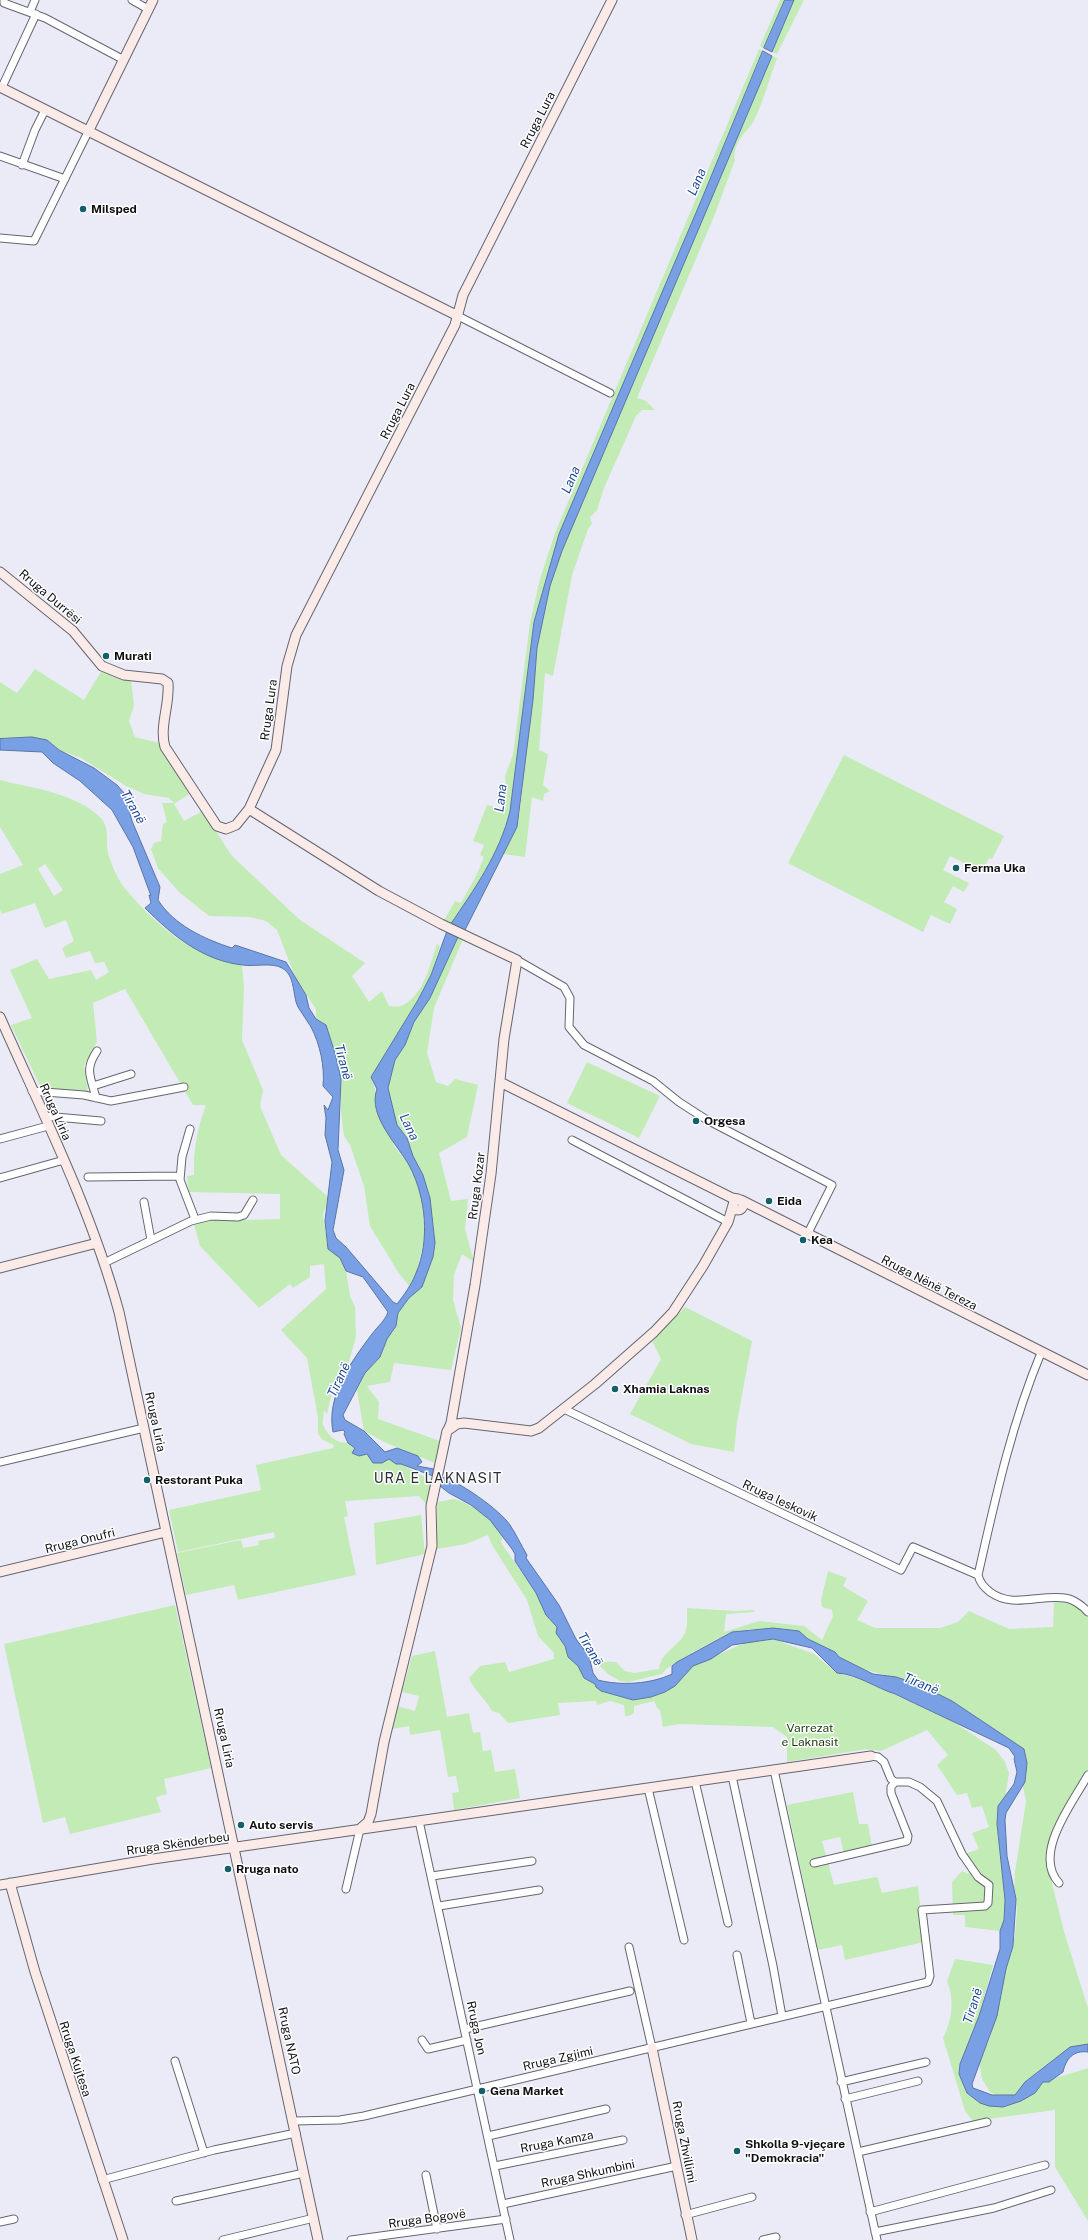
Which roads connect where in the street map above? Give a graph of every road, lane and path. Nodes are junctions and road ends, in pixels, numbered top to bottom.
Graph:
1 (4, 0) edge
2 (35, 0) edge
3 (132, 0) edge
4 (153, 0) edge
5 (612, 0) edge
6 (148, 9) junction
7 (33, 13) junction
8 (124, 60) junction
9 (1, 87) edge
10 (45, 110) junction
11 (88, 132) junction
12 (0, 156) edge
13 (22, 165) junction
14 (65, 179) junction
15 (0, 238) edge
16 (458, 316) junction
17 (610, 393) dead end
18 (0, 572) edge
19 (248, 809) junction
20 (222, 828) joint
21 (517, 960) junction
22 (0, 1017) edge
23 (97, 1051) dead end
24 (131, 1074) dead end
25 (500, 1082) junction
26 (93, 1086) junction
27 (184, 1086) dead end
28 (32, 1090) junction
29 (96, 1098) junction
30 (44, 1116) junction
31 (101, 1121) dead end
32 (48, 1126) junction
33 (190, 1129) dead end
34 (0, 1139) edge
35 (572, 1140) dead end
36 (64, 1160) junction
37 (180, 1176) junction
38 (88, 1177) dead end
39 (0, 1178) edge
40 (253, 1200) dead end
41 (144, 1202) dead end
42 (737, 1204) junction
43 (195, 1220) junction
44 (728, 1222) junction
45 (807, 1235) junction
46 (151, 1240) junction
47 (97, 1243) junction
48 (104, 1263) junction
49 (0, 1268) edge
50 (1041, 1353) junction
51 (1088, 1375) edge
52 (564, 1409) junction
53 (453, 1413) junction
54 (464, 1423) junction
55 (144, 1428) junction
56 (446, 1434) junction
57 (0, 1462) edge
58 (166, 1532) junction
59 (0, 1572) edge
60 (978, 1575) junction
61 (1088, 1612) edge
62 (871, 1756) joint
63 (774, 1770) junction
64 (1088, 1775) edge
65 (732, 1776) junction
66 (695, 1781) junction
67 (895, 1782) junction
68 (648, 1788) junction
69 (372, 1814) junction
70 (420, 1821) junction
71 (383, 1826) junction
72 (360, 1829) junction
73 (235, 1847) junction
74 (532, 1861) dead end
75 (814, 1863) dead end
76 (432, 1876) junction
77 (10, 1883) junction
78 (1059, 1883) dead end
79 (0, 1885) edge
80 (346, 1889) dead end
81 (539, 1890) dead end
82 (439, 1906) junction
83 (728, 1923) dead end
84 (684, 1940) dead end
85 (629, 1947) dead end
86 (737, 1955) dead end
87 (630, 1991) dead end
88 (825, 2005) junction
89 (782, 2016) junction
90 (751, 2023) junction
91 (465, 2029) junction
92 (422, 2040) dead end
93 (467, 2040) junction
94 (652, 2048) junction
95 (174, 2061) dead end
96 (926, 2062) dead end
97 (918, 2081) dead end
98 (841, 2082) junction
99 (478, 2090) junction
100 (845, 2099) junction
101 (606, 2110) dead end
102 (294, 2121) junction
103 (987, 2122) dead end
104 (296, 2133) junction
105 (488, 2136) junction
106 (623, 2140) dead end
107 (858, 2152) junction
108 (204, 2153) junction
109 (1045, 2165) dead end
110 (495, 2166) junction
111 (677, 2166) junction
112 (304, 2173) junction
113 (426, 2175) dead end
114 (102, 2180) junction
115 (1051, 2190) dead end
116 (752, 2197) dead end
117 (176, 2201) dead end
118 (503, 2204) junction
119 (870, 2212) junction
120 (685, 2215) junction
121 (314, 2218) junction
122 (14, 2219) dead end
123 (506, 2219) junction
124 (0, 2222) edge
125 (437, 2229) junction
126 (874, 2232) junction
127 (399, 2237) edge
128 (776, 2237) dead end
129 (123, 2240) edge
130 (223, 2240) edge
131 (318, 2240) edge
132 (351, 2240) edge
133 (510, 2240) edge
134 (692, 2240) edge
135 (763, 2240) edge
136 (877, 2240) edge

1 - 7 street
2 - 7 street
3 - 6 street
4 - 6 street
5 - 16 street, Rruga Lura
6 - 8 street
7 - 8 street
7 - 9 street
8 - 11 street
9 - 10 street
10 - 11 street
10 - 13 street
11 - 14 street
11 - 16 street
12 - 13 street
13 - 14 street
14 - 15 street
16 - 17 street
16 - 19 street, Rruga Lura
18 - 20 street, Rruga Durrësi
19 - 20 street, Rruga Lura
19 - 21 street
21 - 25 street, Rruga Kozar
21 - 45 street
22 - 28 street, Rruga Liria
23 - 26 street
24 - 26 street
25 - 42 street
25 - 53 street, Rruga Kozar
26 - 29 street
27 - 29 street
28 - 29 street
28 - 30 street, Rruga Liria
30 - 31 street
30 - 32 street, Rruga Liria
32 - 34 street
32 - 36 street, Rruga Liria
33 - 37 street
35 - 44 street
36 - 39 street
36 - 47 street, Rruga Liria
37 - 38 street
37 - 43 street
40 - 43 street
41 - 46 street
42 - 44 street
42 - 45 street, Rruga Nënë Tereza
43 - 46 street
44 - 52 street
45 - 50 street, Rruga Nënë Tereza
46 - 48 street
47 - 48 street, Rruga Liria
47 - 49 street
48 - 55 street, Rruga Liria
50 - 51 street, Rruga Nënë Tereza
50 - 60 street
52 - 54 street
52 - 60 street, Rruga leskovik
53 - 54 street
53 - 56 street, Rruga Kozar
54 - 56 street
55 - 57 street
55 - 58 street, Rruga Liria
56 - 69 street
58 - 59 street, Rruga Onufri
58 - 73 street, Rruga Liria
60 - 61 street
62 - 63 street, Rruga Skënderbeu
62 - 67 street
63 - 65 street, Rruga Skënderbeu
63 - 88 street
64 - 78 street
65 - 66 street, Rruga Skënderbeu
65 - 89 street
66 - 68 street, Rruga Skënderbeu
66 - 83 street
67 - 75 street
67 - 88 street, Rruga Zgjimi
68 - 70 street, Rruga Skënderbeu
68 - 84 street
69 - 71 street
69 - 72 street
70 - 71 street, Rruga Skënderbeu
70 - 76 street, Rruga Jon
71 - 72 street, Rruga Skënderbeu
72 - 73 street, Rruga Skënderbeu
72 - 80 street
73 - 77 street, Rruga Skënderbeu
73 - 102 street, Rruga NATO
74 - 76 street
76 - 82 street, Rruga Jon
77 - 79 street, Rruga Skënderbeu
77 - 114 street, Rruga Kujtesa
81 - 82 street
82 - 91 street, Rruga Jon
85 - 94 street
86 - 90 street
87 - 91 street
88 - 89 street, Rruga Zgjimi
88 - 98 street
89 - 90 street, Rruga Zgjimi
90 - 94 street, Rruga Zgjimi
91 - 93 street, Rruga Jon
92 - 93 street
93 - 99 street, Rruga Jon
94 - 99 street, Rruga Zgjimi
94 - 111 street, Rruga Zhvillimi
95 - 108 street
96 - 98 street
97 - 100 street
98 - 100 street
99 - 102 street, Rruga Zgjimi
99 - 105 street, Rruga Jon
100 - 107 street
101 - 105 street
102 - 104 street, Rruga NATO
103 - 107 street
104 - 108 street
104 - 112 street, Rruga NATO
105 - 110 street, Rruga Jon
106 - 110 street, Rruga Kamza
107 - 119 street
108 - 114 street
109 - 119 street
110 - 118 street, Rruga Jon
111 - 118 street, Rruga Shkumbini
111 - 120 street, Rruga Zhvillimi
112 - 117 street
112 - 121 street, Rruga NATO
113 - 125 street
114 - 129 street, Rruga Kujtesa
115 - 126 street
116 - 120 street
118 - 123 street, Rruga Jon
119 - 126 street
120 - 134 street, Rruga Zhvillimi
121 - 130 street
121 - 131 street, Rruga NATO
122 - 124 street
123 - 125 street, Rruga Bogovë
123 - 133 street, Rruga Jon
125 - 127 street, Rruga Bogovë
126 - 136 street
127 - 132 street, Rruga Bogovë
128 - 135 street

